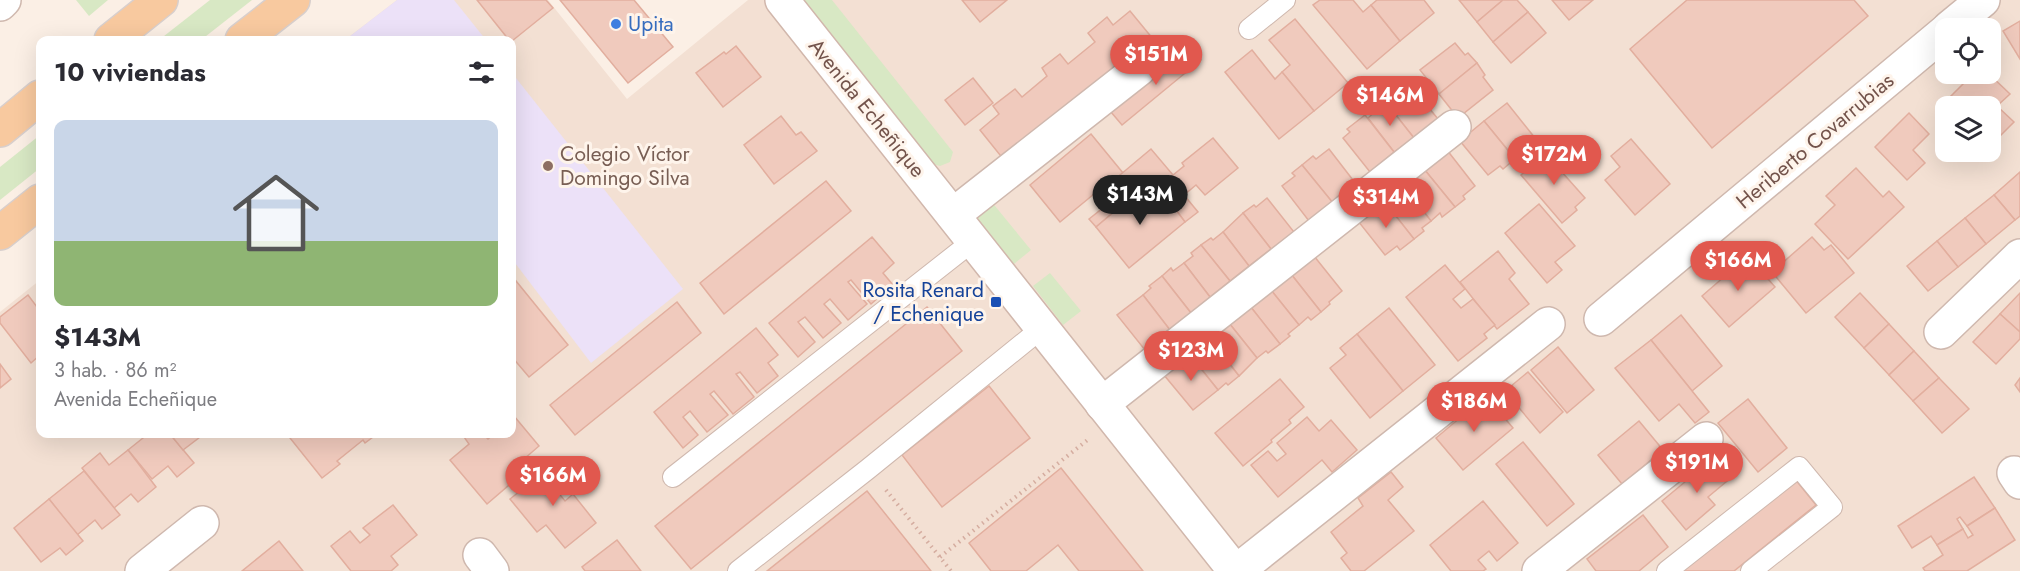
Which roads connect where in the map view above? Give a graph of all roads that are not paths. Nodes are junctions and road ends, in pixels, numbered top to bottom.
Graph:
1 (4, 0) edge
2 (161, 0) edge
3 (293, 0) edge
4 (782, 0) edge
5 (1285, 0) edge
6 (1983, 0) edge
7 (0, 3) edge
8 (1961, 18) edge
9 (1249, 29) dead end
10 (116, 36) edge
11 (247, 36) edge
12 (1935, 41) edge
13 (1139, 69) dead end
14 (36, 100) edge
15 (1454, 127) dead end
16 (0, 130) edge
17 (36, 204) edge
18 (952, 215) junction
19 (0, 233) edge
20 (973, 241) junction
21 (2020, 256) edge
22 (1601, 319) dead end
23 (1548, 324) dead end
24 (1042, 328) junction
25 (1941, 332) dead end
26 (1109, 412) junction
27 (1706, 439) dead end
28 (673, 477) dead end
29 (202, 523) dead end
30 (142, 571) edge
31 (738, 571) edge
32 (1235, 571) edge
33 (1539, 571) edge
34 (1667, 571) edge
35 (1751, 571) edge

1 - 7 street
2 - 10 main road
3 - 11 main road
4 - 18 street, Avenida Echeñique
5 - 9 lane
6 - 8 street
12 - 22 street, Heriberto Covarrubias
13 - 18 street
14 - 16 main road
15 - 26 street
17 - 19 main road
18 - 20 street, Avenida Echeñique
20 - 24 street, Avenida Echeñique
20 - 28 lane
21 - 25 street
23 - 32 street, Avenida Echeñique
24 - 26 street, Avenida Echeñique
24 - 31 lane
26 - 32 street, Avenida Echeñique
27 - 33 street
29 - 30 street
34 - 35 lane

